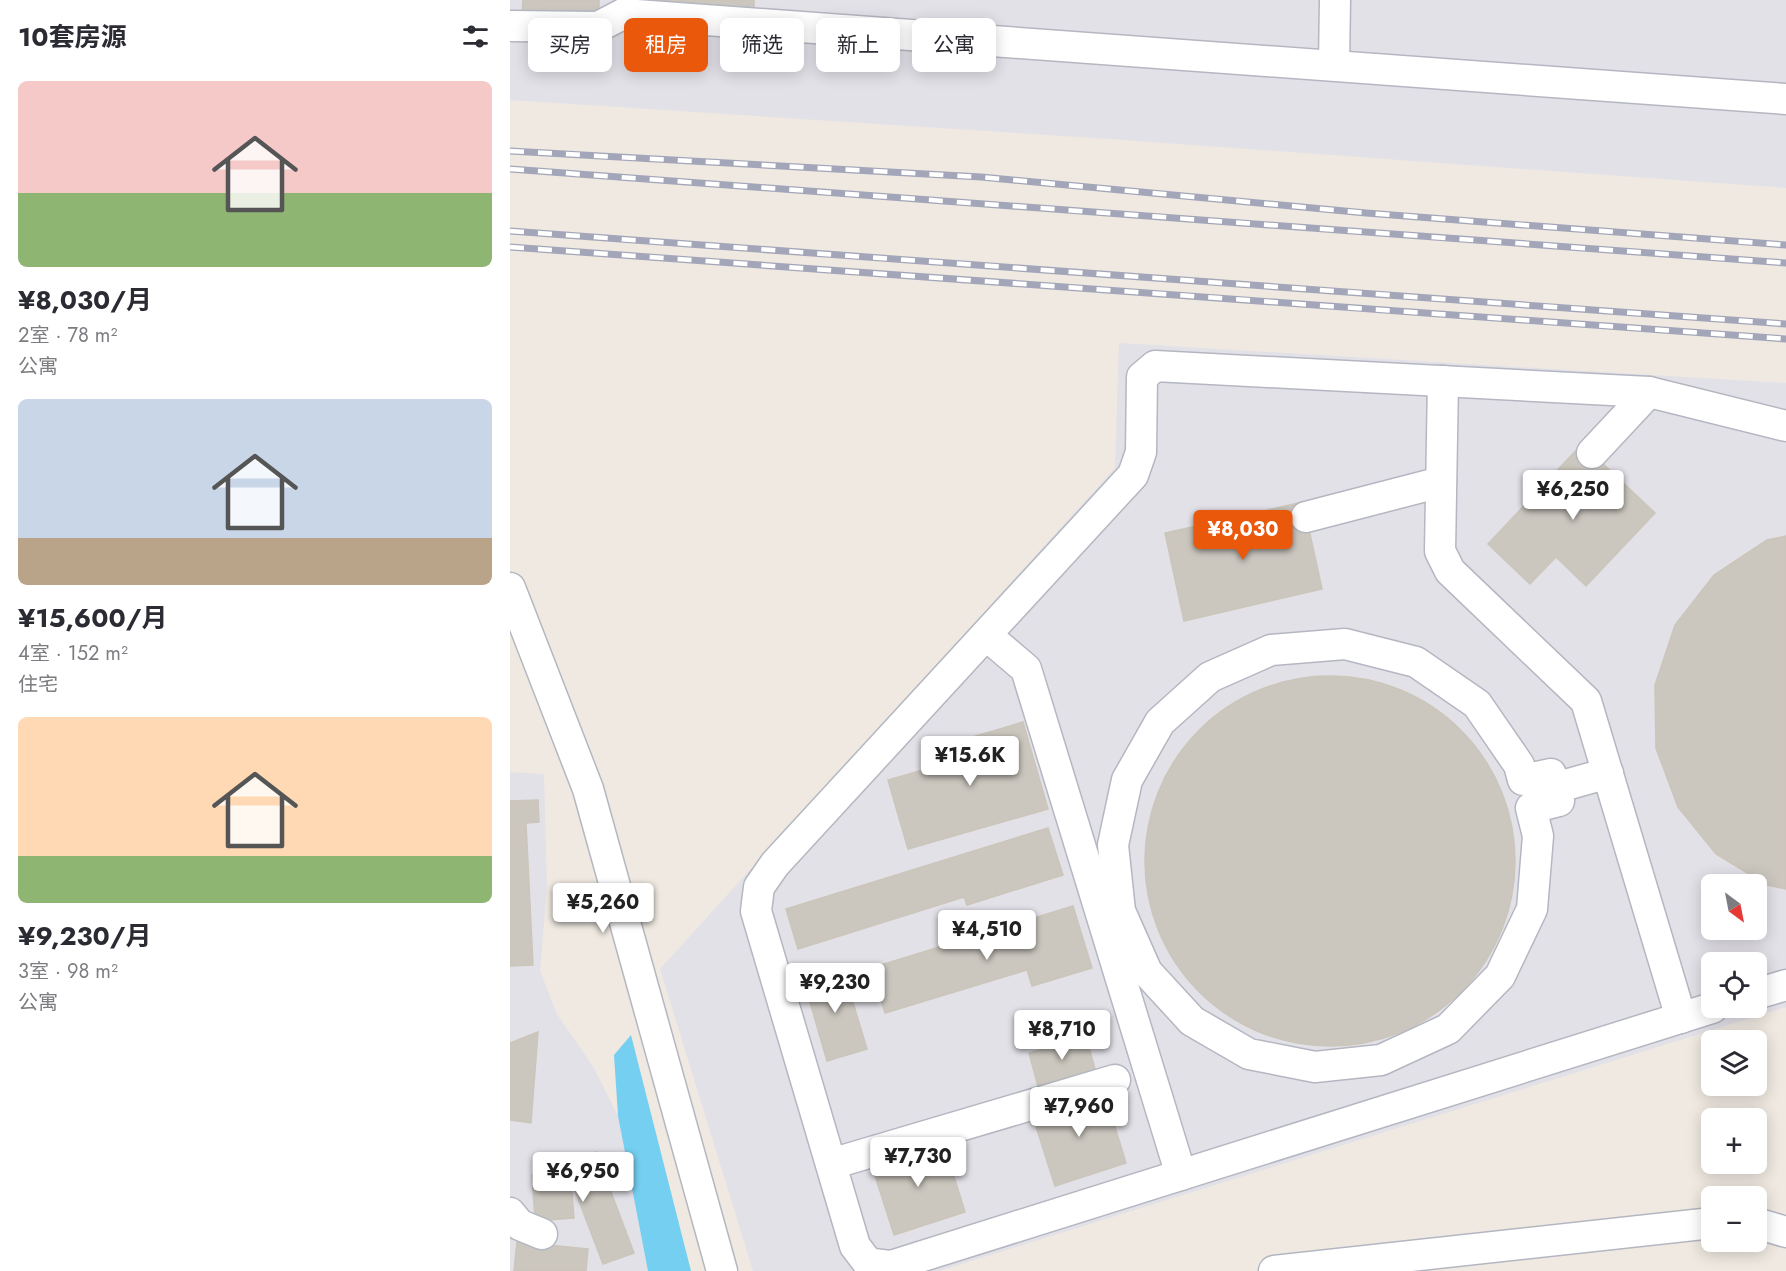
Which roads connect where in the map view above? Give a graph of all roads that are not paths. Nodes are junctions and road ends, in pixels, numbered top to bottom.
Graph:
1 (1335, 0) edge
2 (623, 7) edge
3 (510, 26) edge
4 (1334, 65) junction
5 (1786, 99) edge
6 (1443, 381) junction
7 (1649, 392) junction
8 (1786, 426) edge
9 (1592, 453) dead end
10 (1441, 482) junction
11 (1306, 517) dead end
12 (510, 588) edge
13 (986, 635) junction
14 (1608, 773) junction
15 (1555, 788) junction
16 (1786, 985) edge
17 (1767, 991) edge
18 (1701, 1012) edge
19 (1681, 1018) junction
20 (1115, 1080) dead end
21 (831, 1164) junction
22 (1181, 1175) junction
23 (510, 1213) edge
24 (1701, 1224) edge
25 (1767, 1226) edge
26 (1786, 1232) edge
27 (542, 1234) dead end
28 (722, 1271) edge
29 (1274, 1271) edge

1 - 4 street
2 - 3 street
2 - 4 street
4 - 5 street
6 - 7 street
6 - 10 street
6 - 13 street
7 - 8 street
7 - 9 street
10 - 11 street
10 - 14 street
12 - 28 street
13 - 21 street
13 - 22 street
14 - 15 street
14 - 19 street
15 - 15 street
16 - 17 street
18 - 19 street
19 - 22 street
20 - 21 street
21 - 22 street
23 - 27 street
24 - 29 street
25 - 26 street

